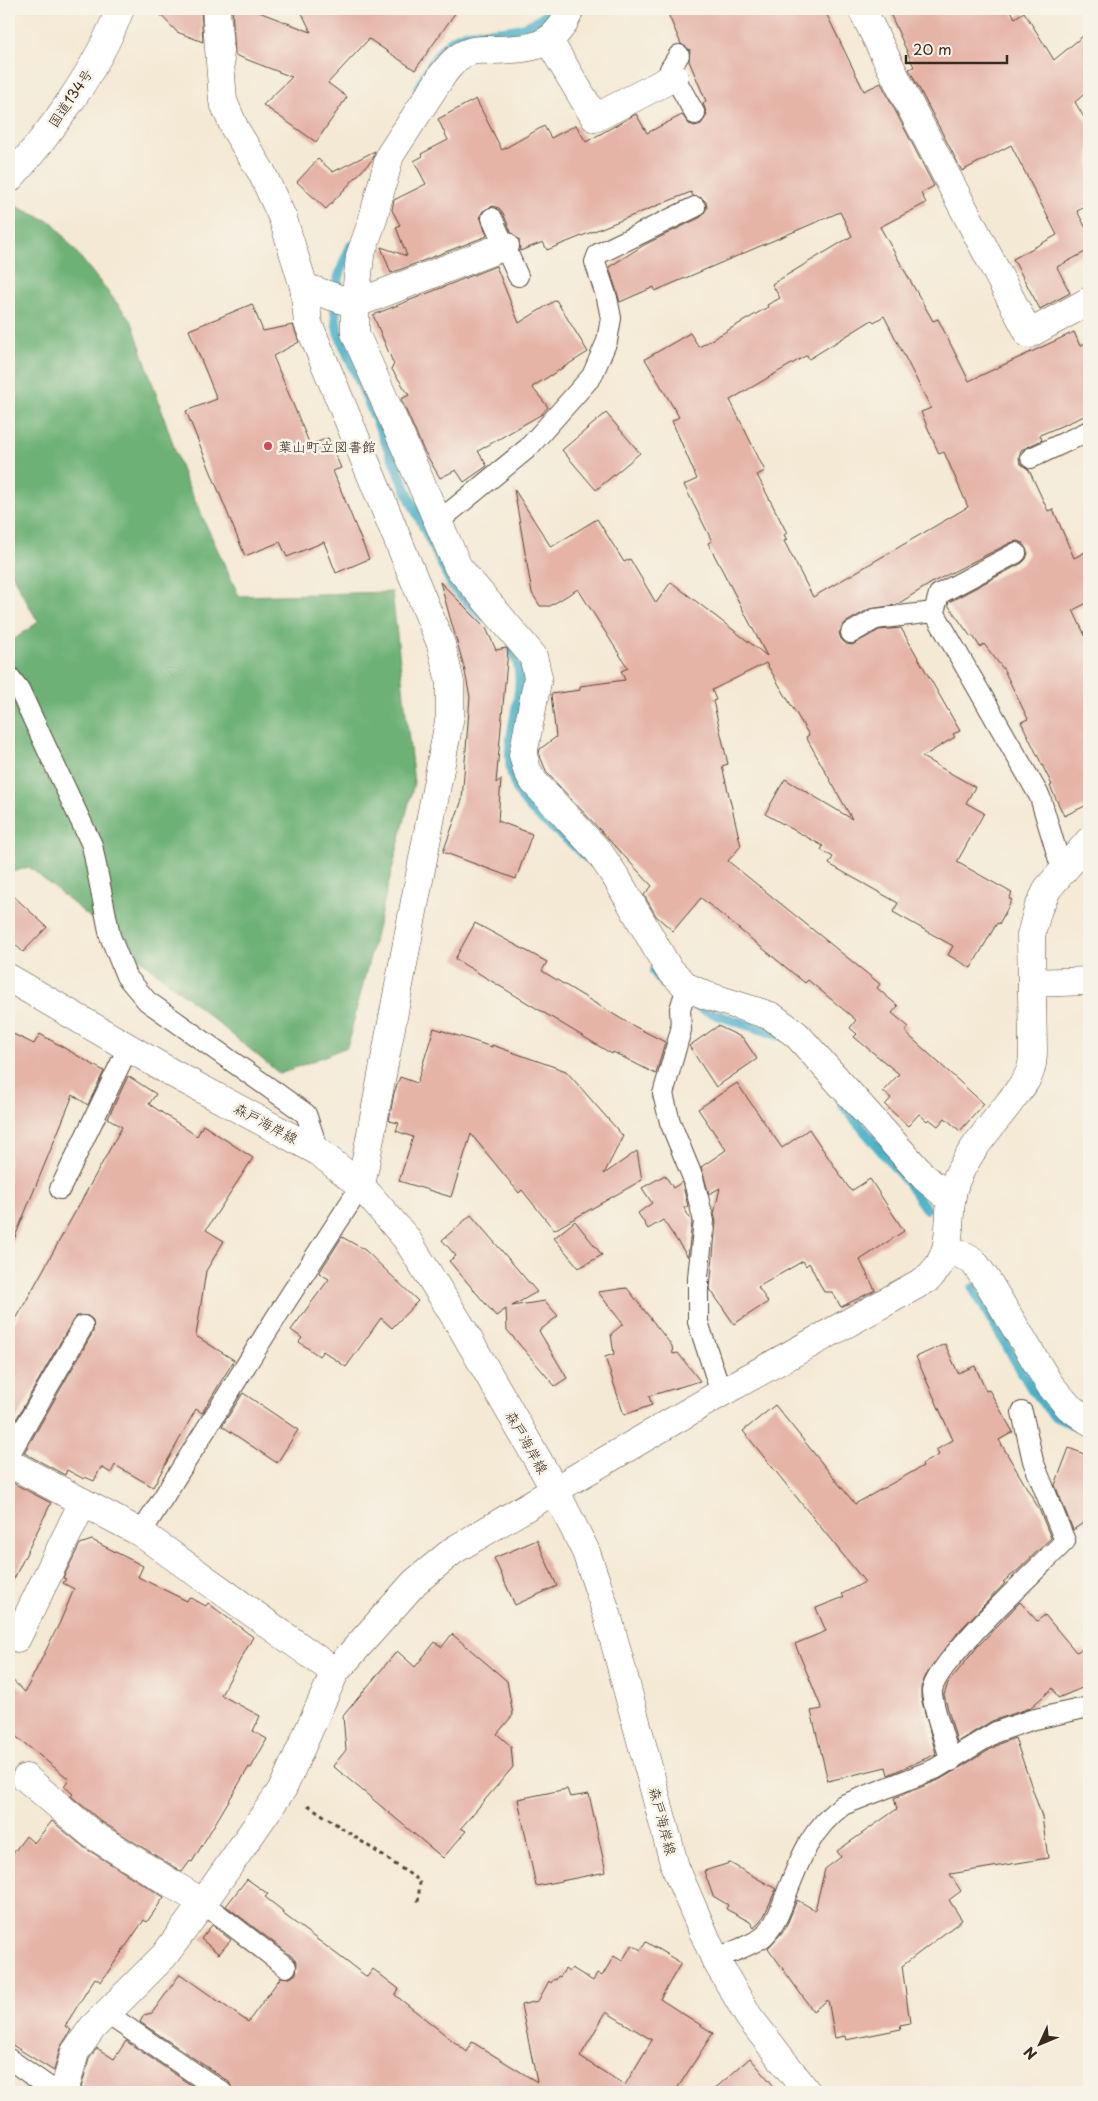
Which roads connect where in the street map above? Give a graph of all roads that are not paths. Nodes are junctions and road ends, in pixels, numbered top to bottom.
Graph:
1 (216, 9) edge
2 (570, 9) edge
3 (862, 9) edge
4 (118, 10) edge
5 (548, 42) junction
6 (677, 66) joint
7 (695, 114) dead end
8 (9, 179) edge
9 (695, 207) dead end
10 (492, 218) dead end
11 (505, 246) junction
12 (518, 276) dead end
13 (308, 287) junction
14 (1089, 301) edge
15 (351, 303) junction
16 (1089, 431) edge
17 (1031, 458) dead end
18 (439, 521) junction
19 (1016, 553) dead end
20 (934, 612) junction
21 (851, 633) dead end
22 (9, 676) edge
23 (1089, 841) edge
24 (1062, 870) junction
25 (9, 978) edge
26 (1089, 981) edge
27 (1032, 984) junction
28 (683, 997) junction
29 (128, 1048) junction
30 (319, 1152) junction
31 (361, 1186) junction
32 (60, 1189) dead end
33 (951, 1200) junction
34 (948, 1248) junction
35 (83, 1326) dead end
36 (720, 1393) junction
37 (1022, 1412) dead end
38 (1089, 1421) edge
39 (9, 1455) edge
40 (9, 1463) edge
41 (554, 1490) junction
42 (83, 1502) junction
43 (141, 1533) junction
44 (17, 1638) dead end
45 (335, 1672) junction
46 (1089, 1707) edge
47 (951, 1761) junction
48 (26, 1778) dead end
49 (204, 1903) junction
50 (715, 1959) junction
51 (286, 1967) dead end
52 (106, 2013) junction
53 (9, 2059) edge
54 (56, 2092) edge
55 (64, 2092) edge
56 (222, 2092) edge
57 (807, 2092) edge

1 - 13 main road
2 - 5 main road
3 - 14 main road
4 - 8 main road, 国道134号
5 - 6 main road
5 - 15 main road
6 - 7 lane
9 - 18 lane
10 - 11 lane
11 - 12 lane
11 - 15 main road
13 - 15 main road
13 - 31 main road
15 - 18 main road
16 - 17 lane
18 - 28 main road
19 - 20 lane
20 - 21 lane
20 - 24 lane
22 - 30 lane
23 - 24 main road
24 - 27 main road
25 - 29 main road, 森戸海岸線
26 - 27 main road
27 - 33 main road
28 - 33 main road
28 - 36 lane
29 - 30 main road, 森戸海岸線
29 - 32 lane
30 - 31 main road, 森戸海岸線
31 - 41 main road, 森戸海岸線
31 - 43 lane
33 - 34 main road
34 - 36 main road
34 - 38 main road
35 - 39 lane
36 - 41 main road
37 - 47 lane
40 - 42 main road
41 - 45 main road
41 - 50 main road, 森戸海岸線
42 - 43 main road
42 - 44 main road
43 - 45 main road
45 - 49 main road
46 - 47 lane
47 - 50 lane
48 - 49 main road
49 - 51 lane
49 - 52 main road
50 - 57 main road, 森戸海岸線
52 - 55 main road
52 - 56 lane
53 - 54 lane

